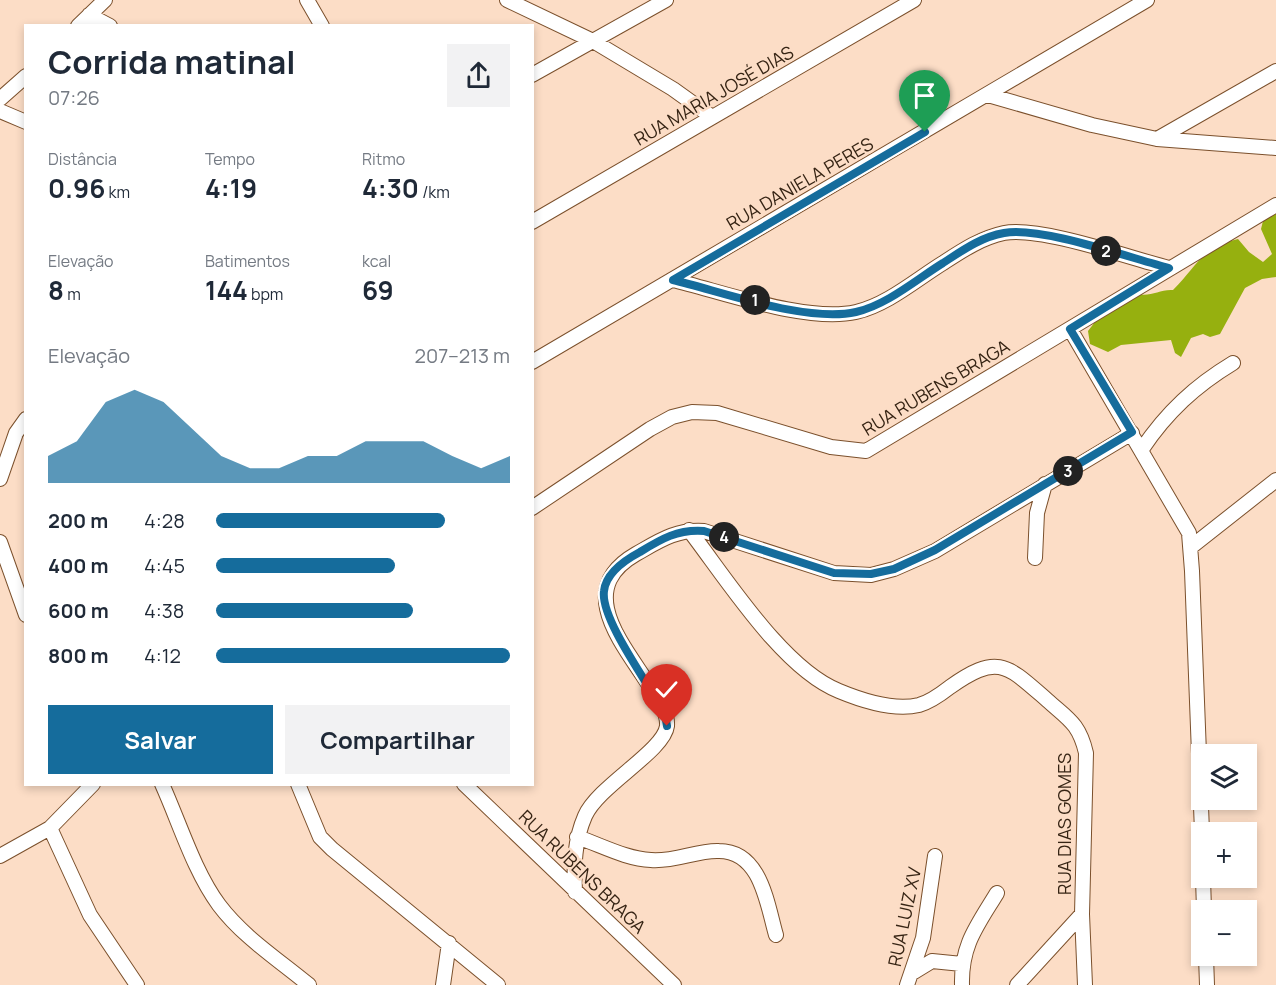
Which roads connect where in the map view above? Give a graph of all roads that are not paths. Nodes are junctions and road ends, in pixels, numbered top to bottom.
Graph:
1 (90, 0) edge
2 (105, 0) edge
3 (306, 0) edge
4 (507, 0) edge
5 (666, 0) edge
6 (914, 0) edge
7 (1147, 0) edge
8 (90, 15) junction
9 (80, 24) edge
10 (106, 24) edge
11 (320, 24) edge
12 (593, 41) junction
13 (1276, 70) edge
14 (534, 74) edge
15 (24, 78) edge
16 (988, 95) junction
17 (0, 99) edge
18 (0, 111) edge
19 (712, 117) junction
20 (24, 121) edge
21 (1157, 139) junction
22 (1276, 148) edge
23 (1276, 205) edge
24 (534, 221) edge
25 (1169, 268) junction
26 (673, 280) junction
27 (1070, 329) junction
28 (534, 361) edge
29 (1233, 363) dead end
30 (24, 422) edge
31 (1132, 432) junction
32 (1142, 449) junction
33 (0, 479) edge
34 (1276, 480) edge
35 (1045, 484) junction
36 (534, 506) edge
37 (689, 530) junction
38 (0, 542) edge
39 (1191, 547) junction
40 (1035, 558) dead end
41 (24, 609) edge
42 (89, 786) edge
43 (163, 786) edge
44 (299, 786) edge
45 (466, 786) edge
46 (1202, 822) edge
47 (50, 828) junction
48 (578, 837) junction
49 (0, 856) edge
50 (935, 856) dead end
51 (575, 892) junction
52 (997, 893) dead end
53 (1082, 914) junction
54 (776, 935) dead end
55 (449, 943) junction
56 (962, 964) junction
57 (1206, 966) edge
58 (914, 972) junction
59 (137, 985) edge
60 (309, 985) edge
61 (443, 985) edge
62 (498, 985) edge
63 (674, 985) edge
64 (907, 985) edge
65 (962, 985) edge
66 (1017, 985) edge
67 (1084, 985) edge
68 (1207, 985) edge

1 - 8 street
2 - 8 street
3 - 11 street
4 - 12 street
5 - 12 street
6 - 19 street, RUA MARIA JOSÉ DIAS
7 - 16 street, RUA DANIELA PERES
8 - 9 street
8 - 10 street
12 - 14 street
12 - 19 street
13 - 21 street
15 - 17 street
16 - 21 street
16 - 26 street, RUA DANIELA PERES
18 - 20 street
19 - 24 street, RUA MARIA JOSÉ DIAS
21 - 22 street
23 - 25 street, RUA RUBENS BRAGA
25 - 26 street
25 - 27 street, RUA RUBENS BRAGA
26 - 28 street, RUA DANIELA PERES
27 - 31 street
27 - 36 street, RUA RUBENS BRAGA
29 - 32 street
30 - 33 street
31 - 32 street
31 - 35 street
32 - 39 street
34 - 39 street
35 - 37 street
35 - 40 street
37 - 48 street
37 - 53 street, RUA DIAS GOMES
38 - 41 street
39 - 46 street
42 - 47 street
43 - 60 street
44 - 55 street
45 - 51 street, RUA RUBENS BRAGA
47 - 49 street
47 - 59 street
48 - 51 street
48 - 54 street
50 - 58 street, RUA LUIZ XV
51 - 63 street, RUA RUBENS BRAGA
52 - 56 street
53 - 66 street
53 - 67 street, RUA DIAS GOMES
55 - 61 street
55 - 62 street
56 - 58 street
56 - 65 street
57 - 68 street
58 - 64 street, RUA LUIZ XV

